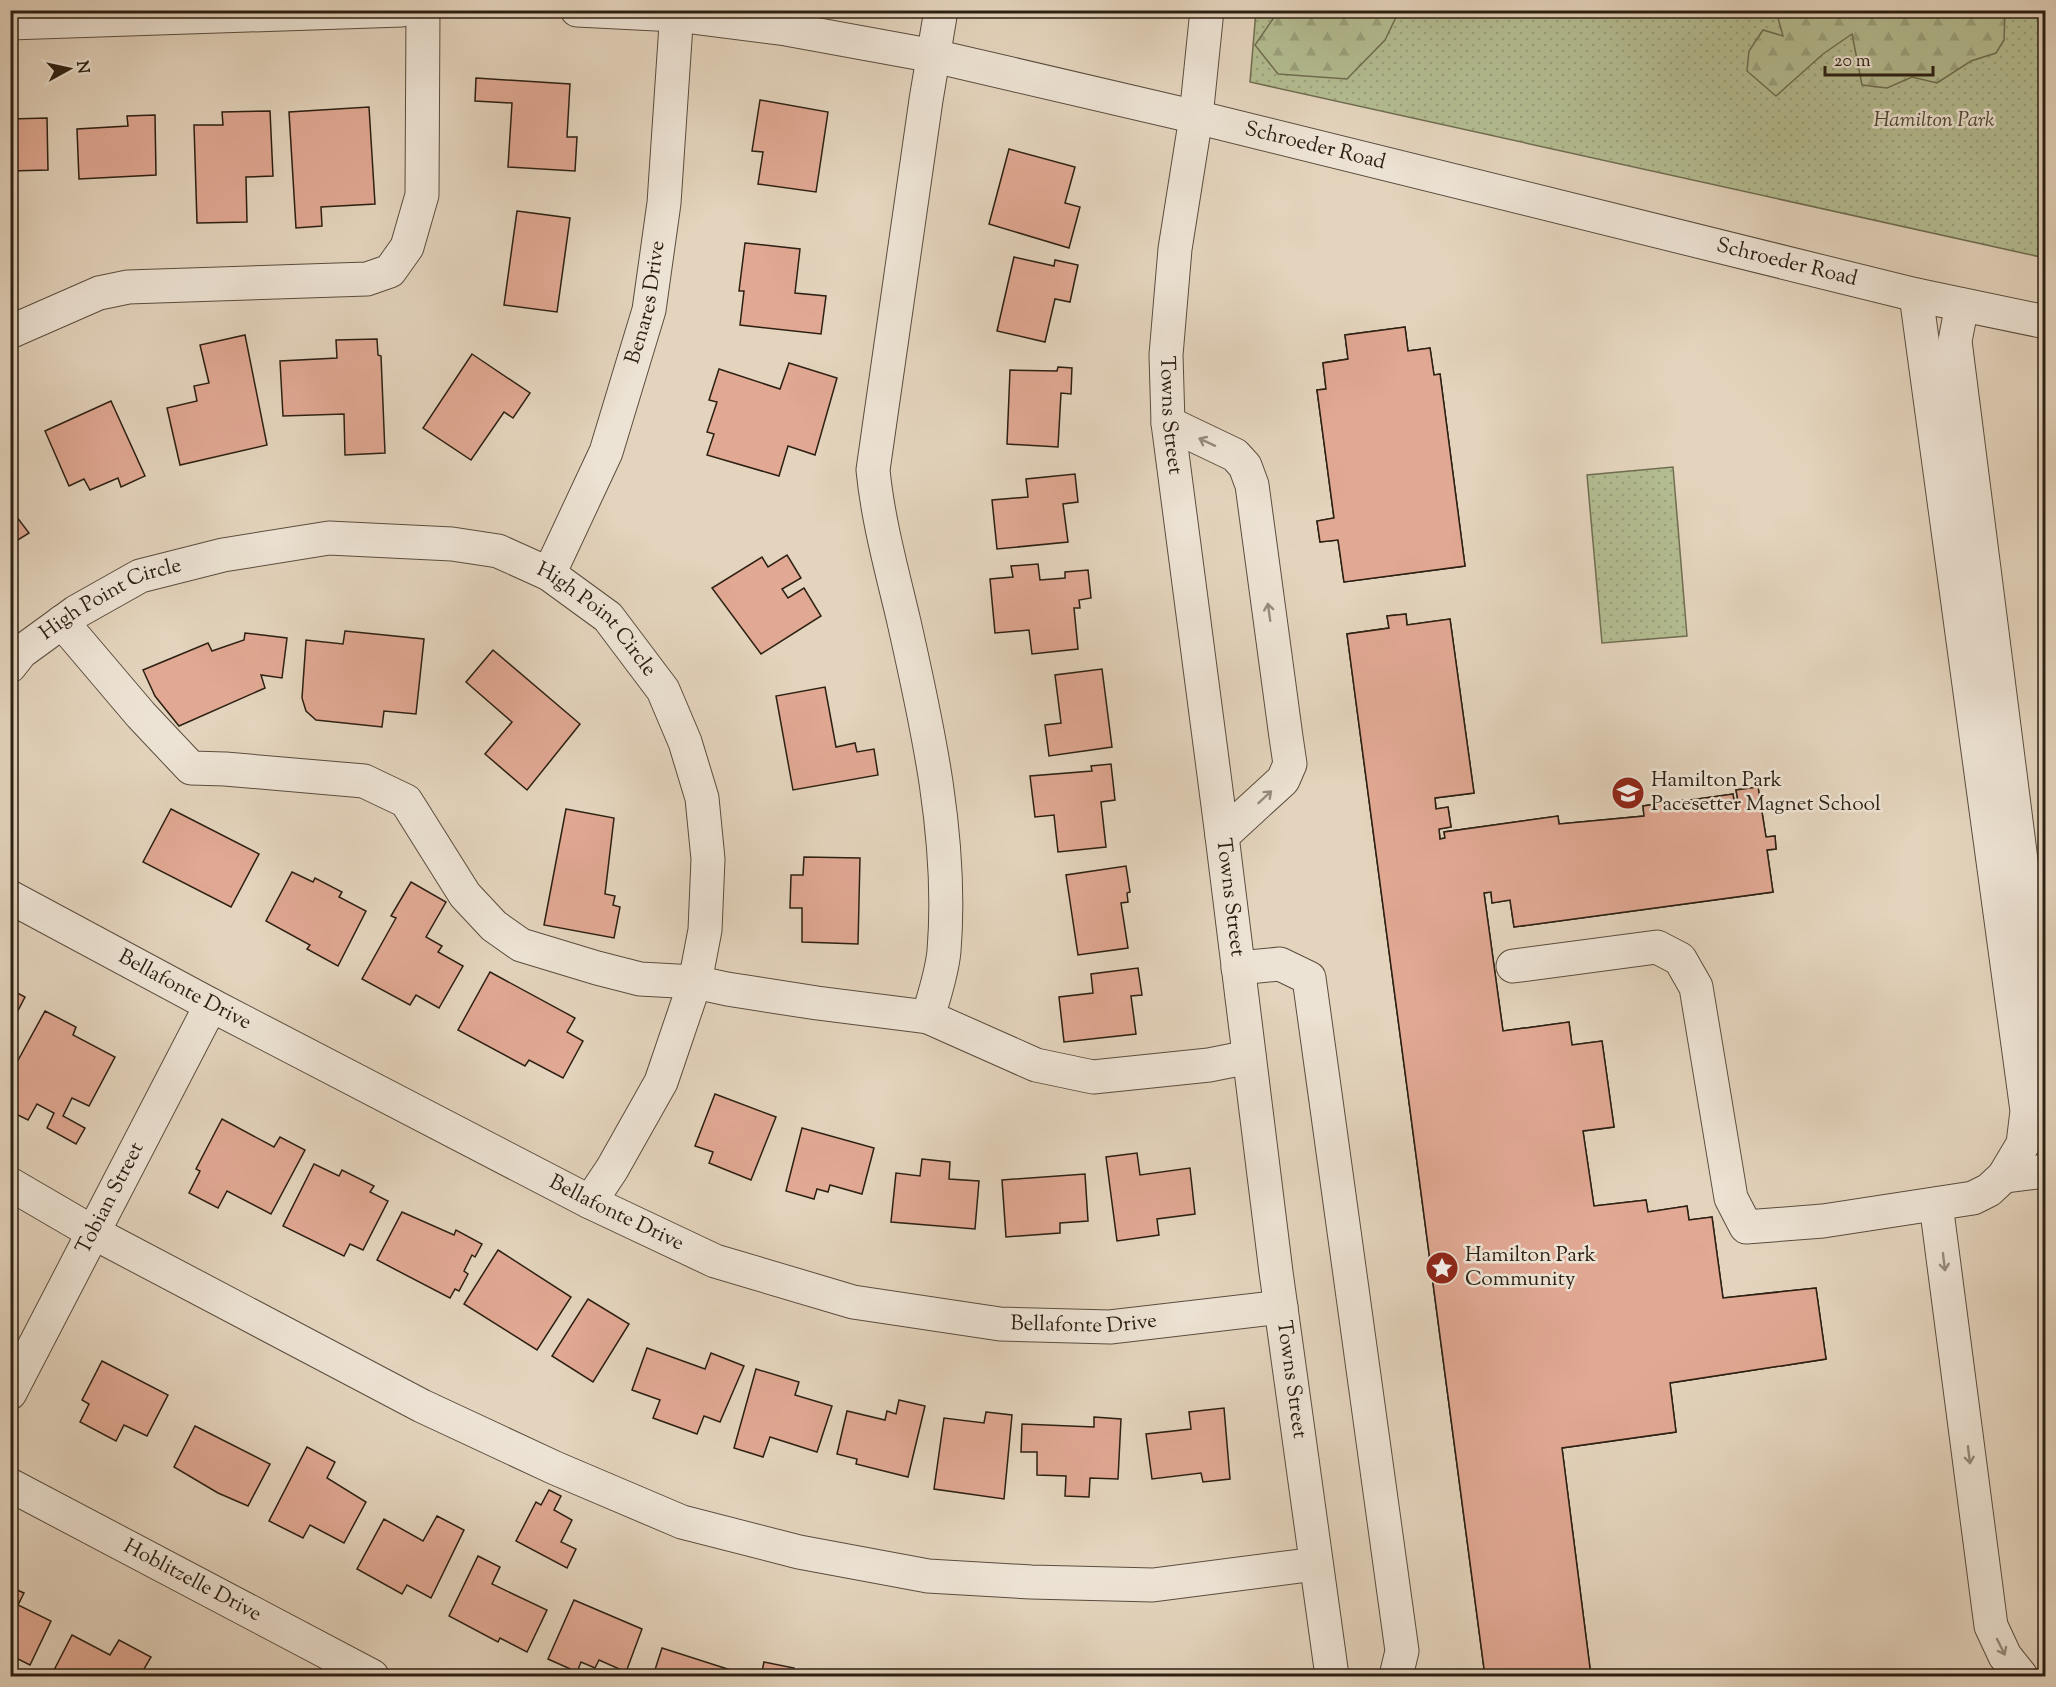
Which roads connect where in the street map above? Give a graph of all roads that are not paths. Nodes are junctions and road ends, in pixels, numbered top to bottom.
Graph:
1 (402, 10) edge
2 (423, 10) edge
3 (577, 10) edge
4 (941, 10) edge
5 (1207, 10) edge
6 (676, 13) edge
7 (10, 23) edge
8 (934, 56) junction
9 (1196, 117) junction
10 (1916, 295) junction
11 (1962, 305) junction
12 (2046, 322) edge
13 (10, 332) edge
14 (1168, 423) junction
15 (549, 573) junction
16 (62, 622) junction
17 (10, 666) edge
18 (1222, 836) junction
19 (10, 897) edge
20 (1513, 966) dead end
21 (1238, 968) junction
22 (695, 981) junction
23 (210, 1005) junction
24 (928, 1017) junction
25 (1249, 1057) junction
26 (2046, 1057) edge
27 (2046, 1171) edge
28 (2004, 1176) junction
29 (10, 1184) edge
30 (590, 1202) junction
31 (1936, 1204) junction
32 (94, 1233) junction
33 (1281, 1307) junction
34 (10, 1393) edge
35 (10, 1485) edge
36 (1316, 1564) junction
37 (372, 1677) edge
38 (1332, 1677) edge
39 (1396, 1677) edge
40 (2021, 1677) edge

1 - 7 street
2 - 13 street
3 - 6 street, Schroeder Road
4 - 8 street
5 - 9 street, Towns Street
6 - 8 street, Schroeder Road
6 - 15 street, Benares Drive
8 - 9 street, Schroeder Road
8 - 24 street
9 - 10 street, Schroeder Road
9 - 14 street, Towns Street
10 - 11 street, Schroeder Road
10 - 28 street
11 - 12 street, Schroeder Road
11 - 26 street
14 - 18 street, Towns Street
18 -> 14 street
15 - 16 street, High Point Circle
15 - 22 street, High Point Circle
16 - 17 street, High Point Circle
16 - 22 street
18 - 21 street, Towns Street
19 - 23 street, Bellafonte Drive
20 - 31 street
21 - 25 street, Towns Street
21 - 39 street
22 - 24 street
22 - 30 street, High Point Circle
23 - 30 street, Bellafonte Drive
23 - 32 street, Tobian Street
24 - 25 street
25 - 33 street, Towns Street
27 - 28 street
28 - 31 street
29 - 32 street
30 - 33 street, Bellafonte Drive
31 -> 40 street
32 - 34 street, Tobian Street
32 - 36 street
33 - 36 street, Towns Street
35 - 37 street, Hoblitzelle Drive
36 - 38 street, Towns Street

